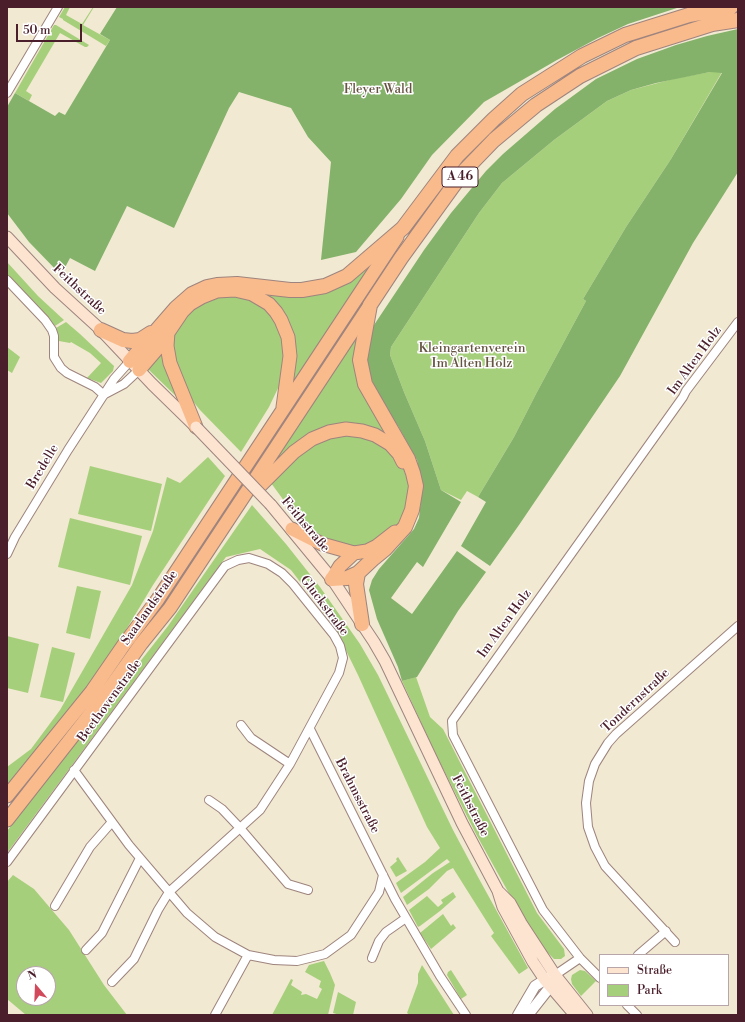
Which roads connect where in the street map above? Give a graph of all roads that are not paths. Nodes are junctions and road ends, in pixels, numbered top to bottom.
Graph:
1 (58, 7) edge
2 (731, 7) edge
3 (738, 20) edge
4 (7, 93) edge
5 (403, 228) junction
6 (7, 237) edge
7 (7, 280) edge
8 (370, 305) junction
9 (738, 322) edge
10 (164, 329) junction
11 (101, 330) junction
12 (134, 366) junction
13 (104, 395) junction
14 (282, 411) junction
15 (196, 427) junction
16 (233, 513) junction
17 (292, 529) junction
18 (354, 553) junction
19 (7, 554) edge
20 (238, 560) joint
21 (358, 573) junction
22 (332, 580) junction
23 (362, 624) junction
24 (738, 626) edge
25 (241, 725) dead end
26 (310, 729) junction
27 (290, 764) junction
28 (74, 770) junction
29 (7, 796) edge
30 (209, 800) dead end
31 (7, 820) edge
32 (112, 822) junction
33 (240, 828) junction
34 (140, 858) junction
35 (7, 862) edge
36 (383, 875) junction
37 (308, 890) dead end
38 (169, 892) junction
39 (55, 906) dead end
40 (406, 918) junction
41 (666, 932) junction
42 (675, 942) dead end
43 (86, 950) dead end
44 (639, 954) edge
45 (248, 955) junction
46 (372, 958) dead end
47 (580, 958) junction
48 (599, 977) edge
49 (550, 981) junction
50 (112, 982) dead end
51 (628, 1006) edge
52 (216, 1015) edge
53 (466, 1015) edge
54 (518, 1015) edge
55 (528, 1015) edge
56 (575, 1015) edge
57 (587, 1015) edge
58 (637, 1015) edge

1 - 4 street
2 - 5 highway, A 46
3 - 8 highway, A 46
5 - 10 highway
5 - 14 highway, Saarlandstraße
6 - 11 main road, Feithstraße
7 - 13 street
8 - 16 highway
8 - 21 highway
9 - 47 street, Im Alten Holz
10 - 11 highway
10 - 12 highway
10 - 14 highway
10 - 15 highway
11 - 12 main road, Feithstraße
12 - 13 street, Bredelle
12 - 13 street, Bredelle
12 - 15 main road, Feithstraße
13 - 19 street, Bredelle
14 - 29 highway, Saarlandstraße
15 - 17 main road, Feithstraße, bridge
16 - 18 highway
16 - 31 highway, Saarlandstraße
17 - 18 highway
17 - 22 main road, Feithstraße
18 - 22 highway
20 - 26 street, Gluckstraße
20 - 28 street, Beethovenstraße
21 - 22 highway
21 - 23 highway
22 - 23 main road, Feithstraße
23 - 49 main road, Feithstraße
24 - 41 street, Tondernstraße
25 - 27 street
26 - 27 street, Gluckstraße
26 - 36 street, Brahmsstraße
27 - 33 street, Gluckstraße
28 - 32 street
28 - 35 street, Beethovenstraße
30 - 33 street
32 - 34 street
32 - 39 street
33 - 37 street
33 - 38 street, Gluckstraße
34 - 38 street
34 - 43 street
36 - 40 street, Brahmsstraße
36 - 45 street
38 - 45 street
38 - 50 street
40 - 46 street
40 - 53 street, Brahmsstraße
41 - 42 street, Tondernstraße
41 - 44 street
45 - 52 street
47 - 48 street, Im Alten Holz
47 - 49 street
49 - 54 street
49 - 55 street
49 - 56 main road, Feithstraße
49 - 57 main road, Feithstraße
51 - 58 street

